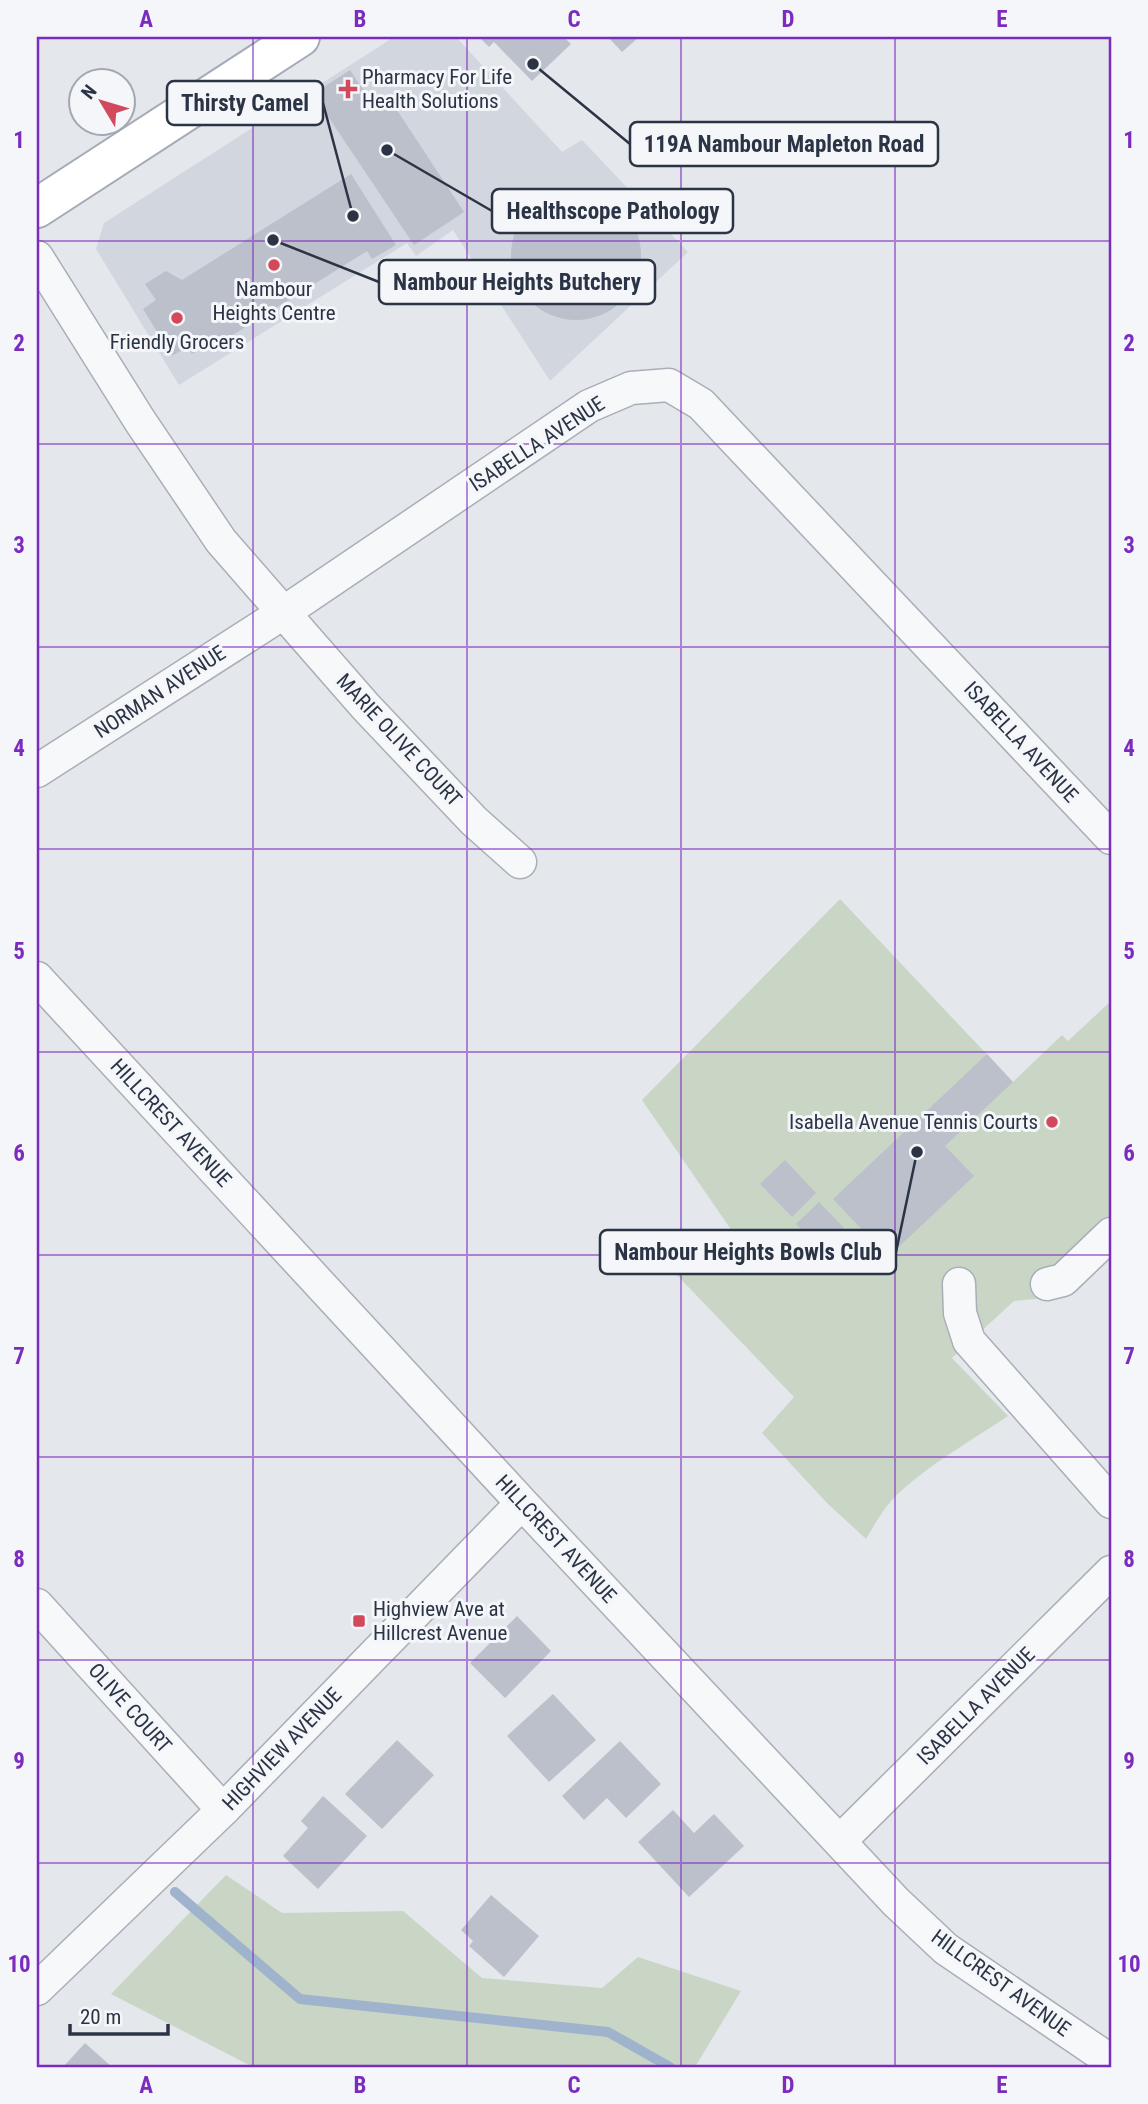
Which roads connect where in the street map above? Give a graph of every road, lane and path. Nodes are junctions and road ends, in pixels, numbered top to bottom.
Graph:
1 (300, 37) edge
2 (37, 208) edge
3 (37, 257) edge
4 (283, 613) junction
5 (37, 771) edge
6 (1111, 838) edge
7 (520, 862) dead end
8 (37, 978) edge
9 (1111, 1234) edge
10 (959, 1284) dead end
11 (1047, 1284) dead end
12 (1111, 1502) edge
13 (522, 1503) junction
14 (1111, 1572) edge
15 (37, 1605) edge
16 (223, 1810) junction
17 (841, 1841) junction
18 (37, 1989) edge
19 (1111, 2061) edge

1 - 2 main road
3 - 4 street
4 - 5 street, NORMAN AVENUE
4 - 6 street, ISABELLA AVENUE
4 - 7 street, MARIE OLIVE COURT
8 - 13 street, HILLCREST AVENUE
9 - 11 street
10 - 12 street
13 - 16 street, HIGHVIEW AVENUE
13 - 17 street, HILLCREST AVENUE
14 - 17 street, ISABELLA AVENUE
15 - 16 street, OLIVE COURT
16 - 18 street, HIGHVIEW AVENUE
17 - 19 street, HILLCREST AVENUE

